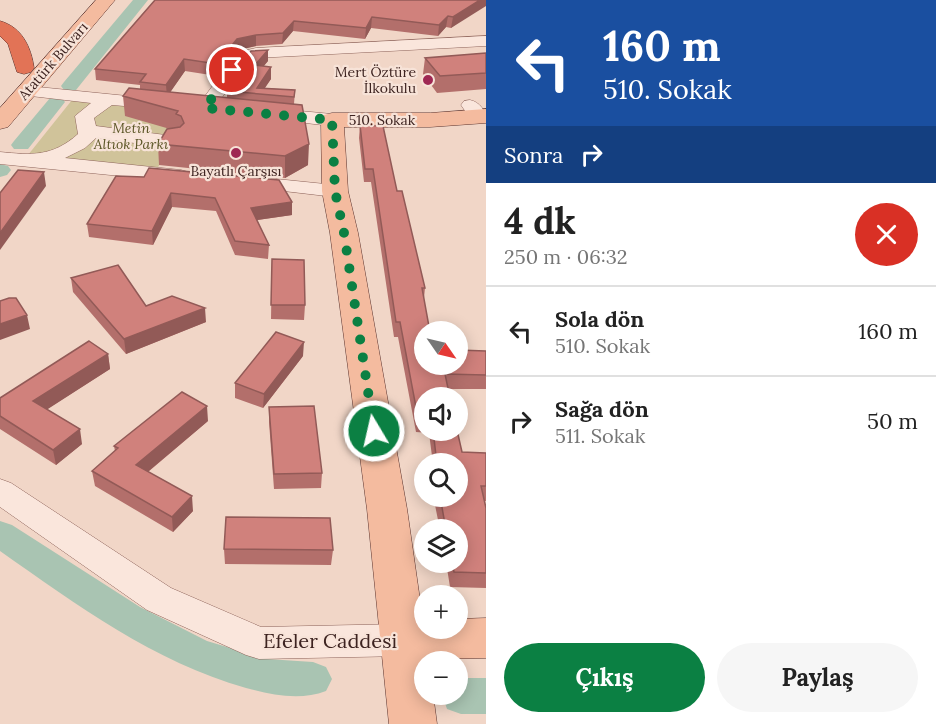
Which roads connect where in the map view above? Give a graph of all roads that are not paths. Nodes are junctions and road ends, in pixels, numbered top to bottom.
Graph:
1 (86, 0) edge
2 (106, 0) edge
3 (0, 27) edge
4 (486, 42) edge
5 (24, 68) junction
6 (28, 91) junction
7 (0, 93) edge
8 (105, 101) junction
9 (228, 110) edge
10 (190, 112) junction
11 (252, 112) edge
12 (478, 112) edge
13 (332, 120) junction
14 (0, 122) edge
15 (110, 136) junction
16 (173, 142) junction
17 (0, 158) edge
18 (37, 161) junction
19 (93, 168) junction
20 (154, 174) junction
21 (198, 178) edge
22 (231, 181) edge
23 (335, 191) junction
24 (0, 491) edge
25 (486, 638) edge
26 (404, 640) junction
27 (413, 724) edge

1 - 5 main road, Atatürk Bulvarı
2 - 6 main road, Atatürk Bulvarı
3 - 5 highway
4 - 10 street
5 - 7 main road, Atatürk Bulvarı
6 - 8 street
6 - 14 main road, Atatürk Bulvarı
8 - 10 street
8 - 15 street
9 - 10 street
10 - 16 street
11 - 13 street, 510. Sokak
12 - 13 main road, 510. Sokak
13 - 23 main road
15 - 16 street
15 - 18 street
15 - 19 street
16 - 20 street
17 - 18 street
18 - 19 street
19 - 20 street
20 - 21 street
22 - 23 street
23 - 26 main road
24 - 26 street, Efeler Caddesi
25 - 26 main road, Efeler Caddesi
26 - 27 main road

